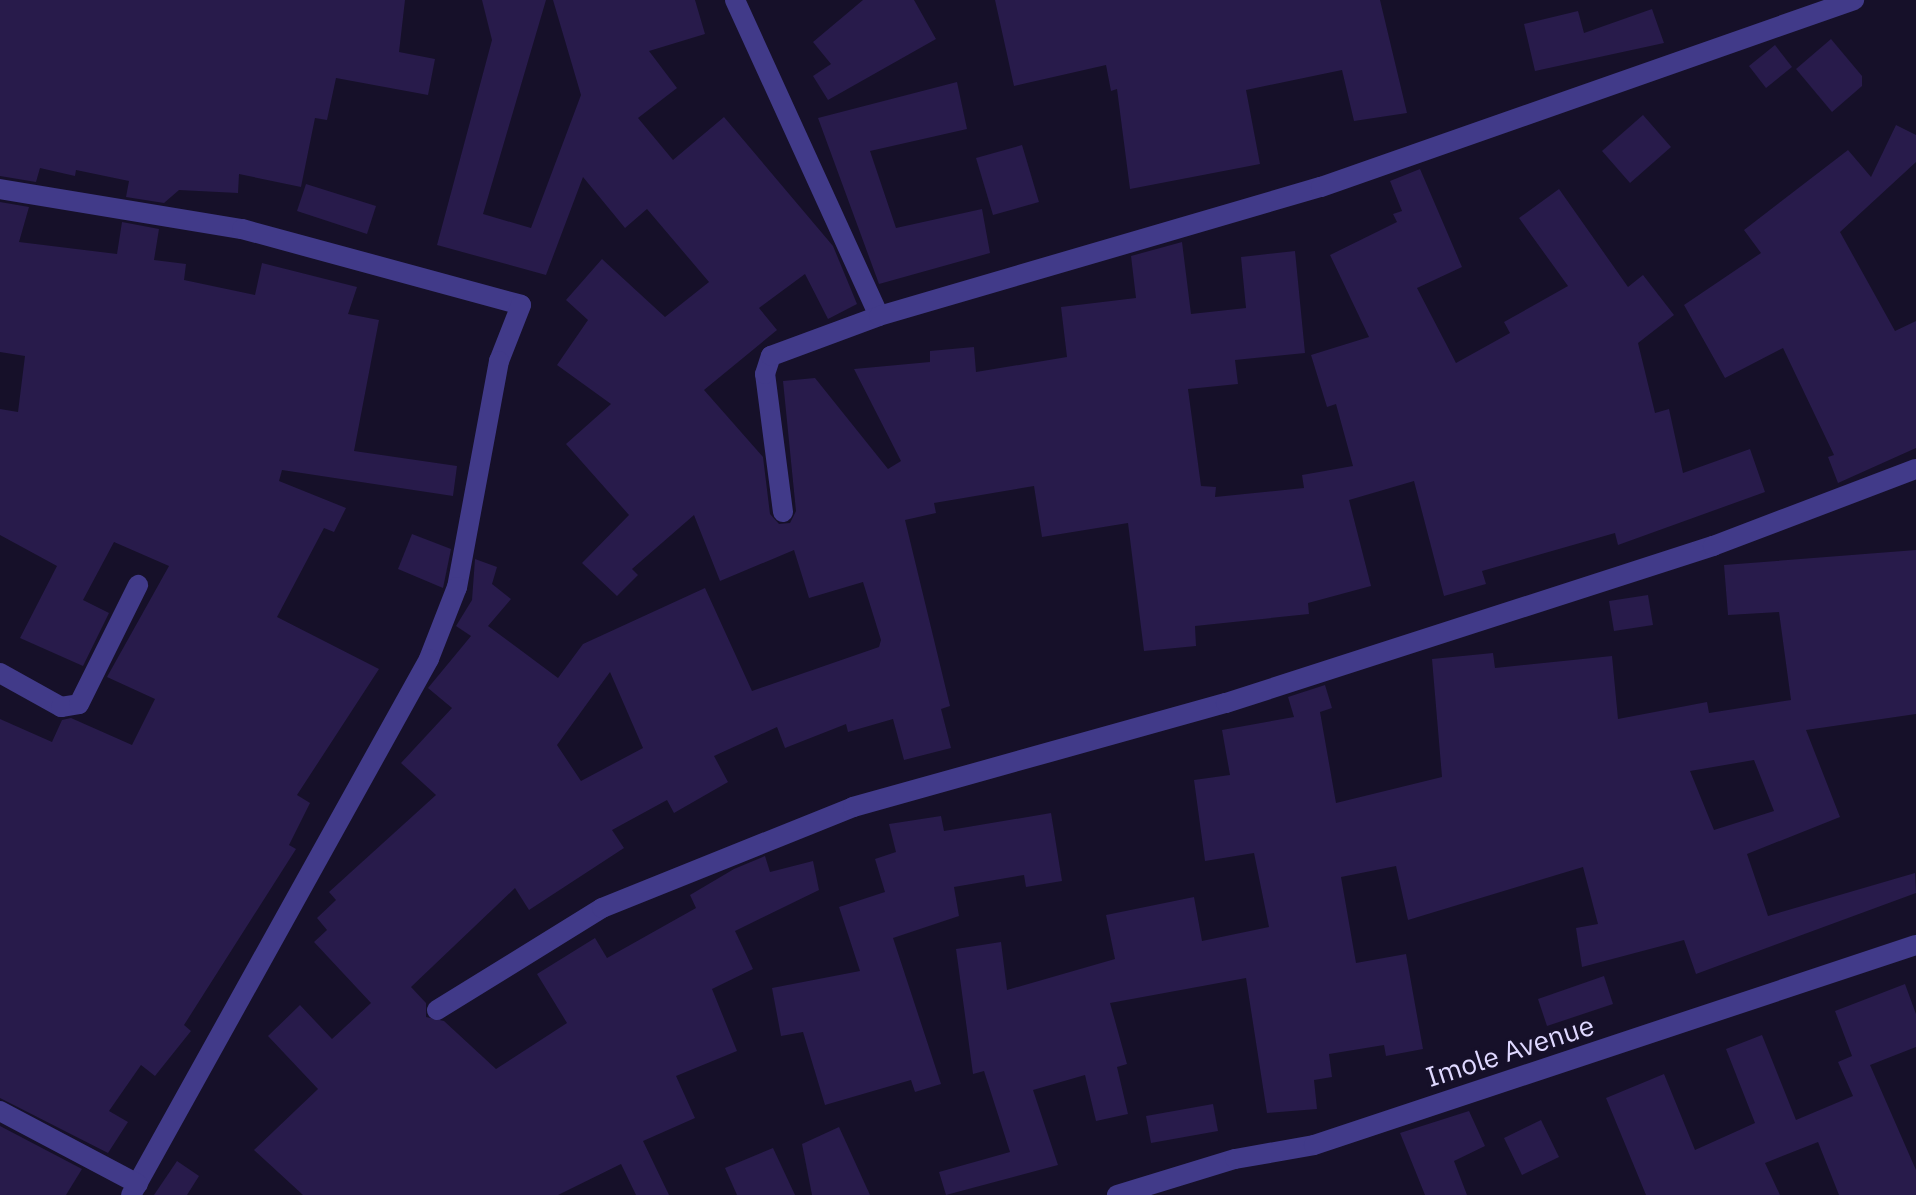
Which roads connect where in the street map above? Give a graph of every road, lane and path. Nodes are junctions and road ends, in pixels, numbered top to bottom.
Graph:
1 (735, 0) edge
2 (1854, 0) edge
3 (0, 189) edge
4 (879, 316) junction
5 (1916, 469) edge
6 (783, 512) dead end
7 (138, 585) dead end
8 (0, 673) edge
9 (1916, 945) edge
10 (437, 1010) dead end
11 (0, 1111) edge
12 (134, 1190) edge
13 (1117, 1195) edge

1 - 4 street
2 - 4 street
3 - 12 street
4 - 6 street
5 - 10 street
7 - 8 street
9 - 13 street, Imole Avenue
11 - 12 street

